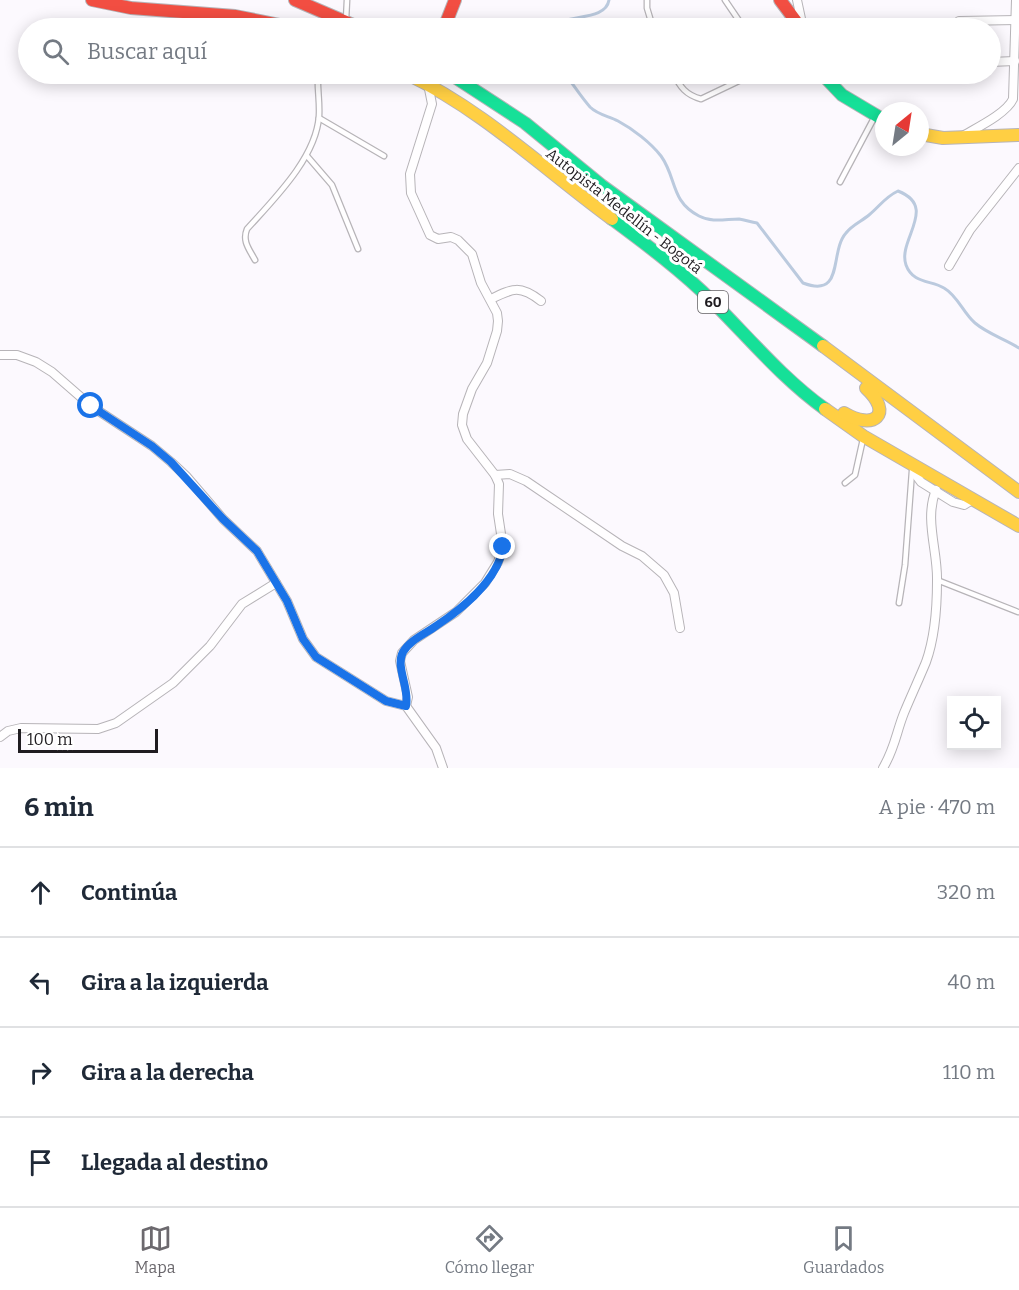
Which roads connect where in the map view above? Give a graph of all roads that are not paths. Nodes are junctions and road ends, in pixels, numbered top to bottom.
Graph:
1 (92, 0) edge
2 (175, 0) edge
3 (295, 0) edge
4 (347, 0) edge
5 (455, 0) edge
6 (647, 0) edge
7 (725, 0) edge
8 (780, 0) edge
9 (797, 0) edge
10 (1016, 0) edge
11 (198, 11) junction
12 (231, 18) edge
13 (337, 18) edge
14 (346, 18) edge
15 (448, 18) edge
16 (650, 18) edge
17 (737, 18) edge
18 (794, 18) edge
19 (800, 18) edge
20 (1001, 20) edge
21 (1017, 20) junction
22 (1001, 62) edge
23 (1015, 62) junction
24 (318, 84) edge
25 (428, 84) joint
26 (465, 84) edge
27 (679, 84) edge
28 (732, 84) edge
29 (830, 84) edge
30 (875, 115) edge
31 (319, 118) junction
32 (875, 126) edge
33 (1019, 135) edge
34 (929, 136) edge
35 (959, 138) junction
36 (307, 156) junction
37 (384, 156) dead end
38 (1019, 168) edge
39 (840, 182) dead end
40 (358, 249) dead end
41 (255, 260) dead end
42 (949, 267) dead end
43 (491, 299) junction
44 (541, 301) dead end
45 (814, 339) junction
46 (0, 355) edge
47 (763, 355) junction
48 (863, 436) junction
49 (913, 465) junction
50 (495, 475) junction
51 (845, 483) dead end
52 (936, 490) junction
53 (1019, 492) edge
54 (972, 500) junction
55 (1019, 526) edge
56 (937, 580) junction
57 (276, 583) junction
58 (899, 603) dead end
59 (1018, 612) edge
60 (680, 628) dead end
61 (406, 706) junction
62 (0, 737) edge
63 (443, 768) edge
64 (883, 768) edge

1 - 11 main road
2 - 11 main road
3 - 13 main road
4 - 14 lane
5 - 15 main road
6 - 16 lane
7 - 17 lane
8 - 18 main road
9 - 19 street
10 - 21 street
11 - 12 main road
20 - 21 street
21 - 23 street
22 - 23 street
23 - 35 street
24 - 31 lane
25 - 43 street
25 - 47 main road, Autopista Medellín - Bogotá / 60
26 - 45 main road, Autopista Medellín - Bogotá / 60
27 - 28 lane
29 - 30 main road
31 - 36 lane
31 - 37 lane
32 - 39 lane
33 - 35 main road
34 - 35 main road
36 - 40 lane
36 - 41 lane
38 - 42 street
43 - 44 street
43 - 50 street
45 - 47 main road
45 - 53 main road, Autopista Medellín - Bogotá / 60
46 - 57 street
47 - 48 main road, Autopista Medellín - Bogotá / 60
48 - 49 main road, Autopista Medellín - Bogotá / 60
48 - 51 lane
49 - 52 street
49 - 54 main road, Autopista Medellín - Bogotá / 60
49 - 58 lane
50 - 60 street
50 - 61 street
52 - 54 street
52 - 56 street
54 - 55 main road, Autopista Medellín - Bogotá / 60
56 - 59 lane
56 - 64 street
57 - 61 street
57 - 62 street
61 - 63 street

